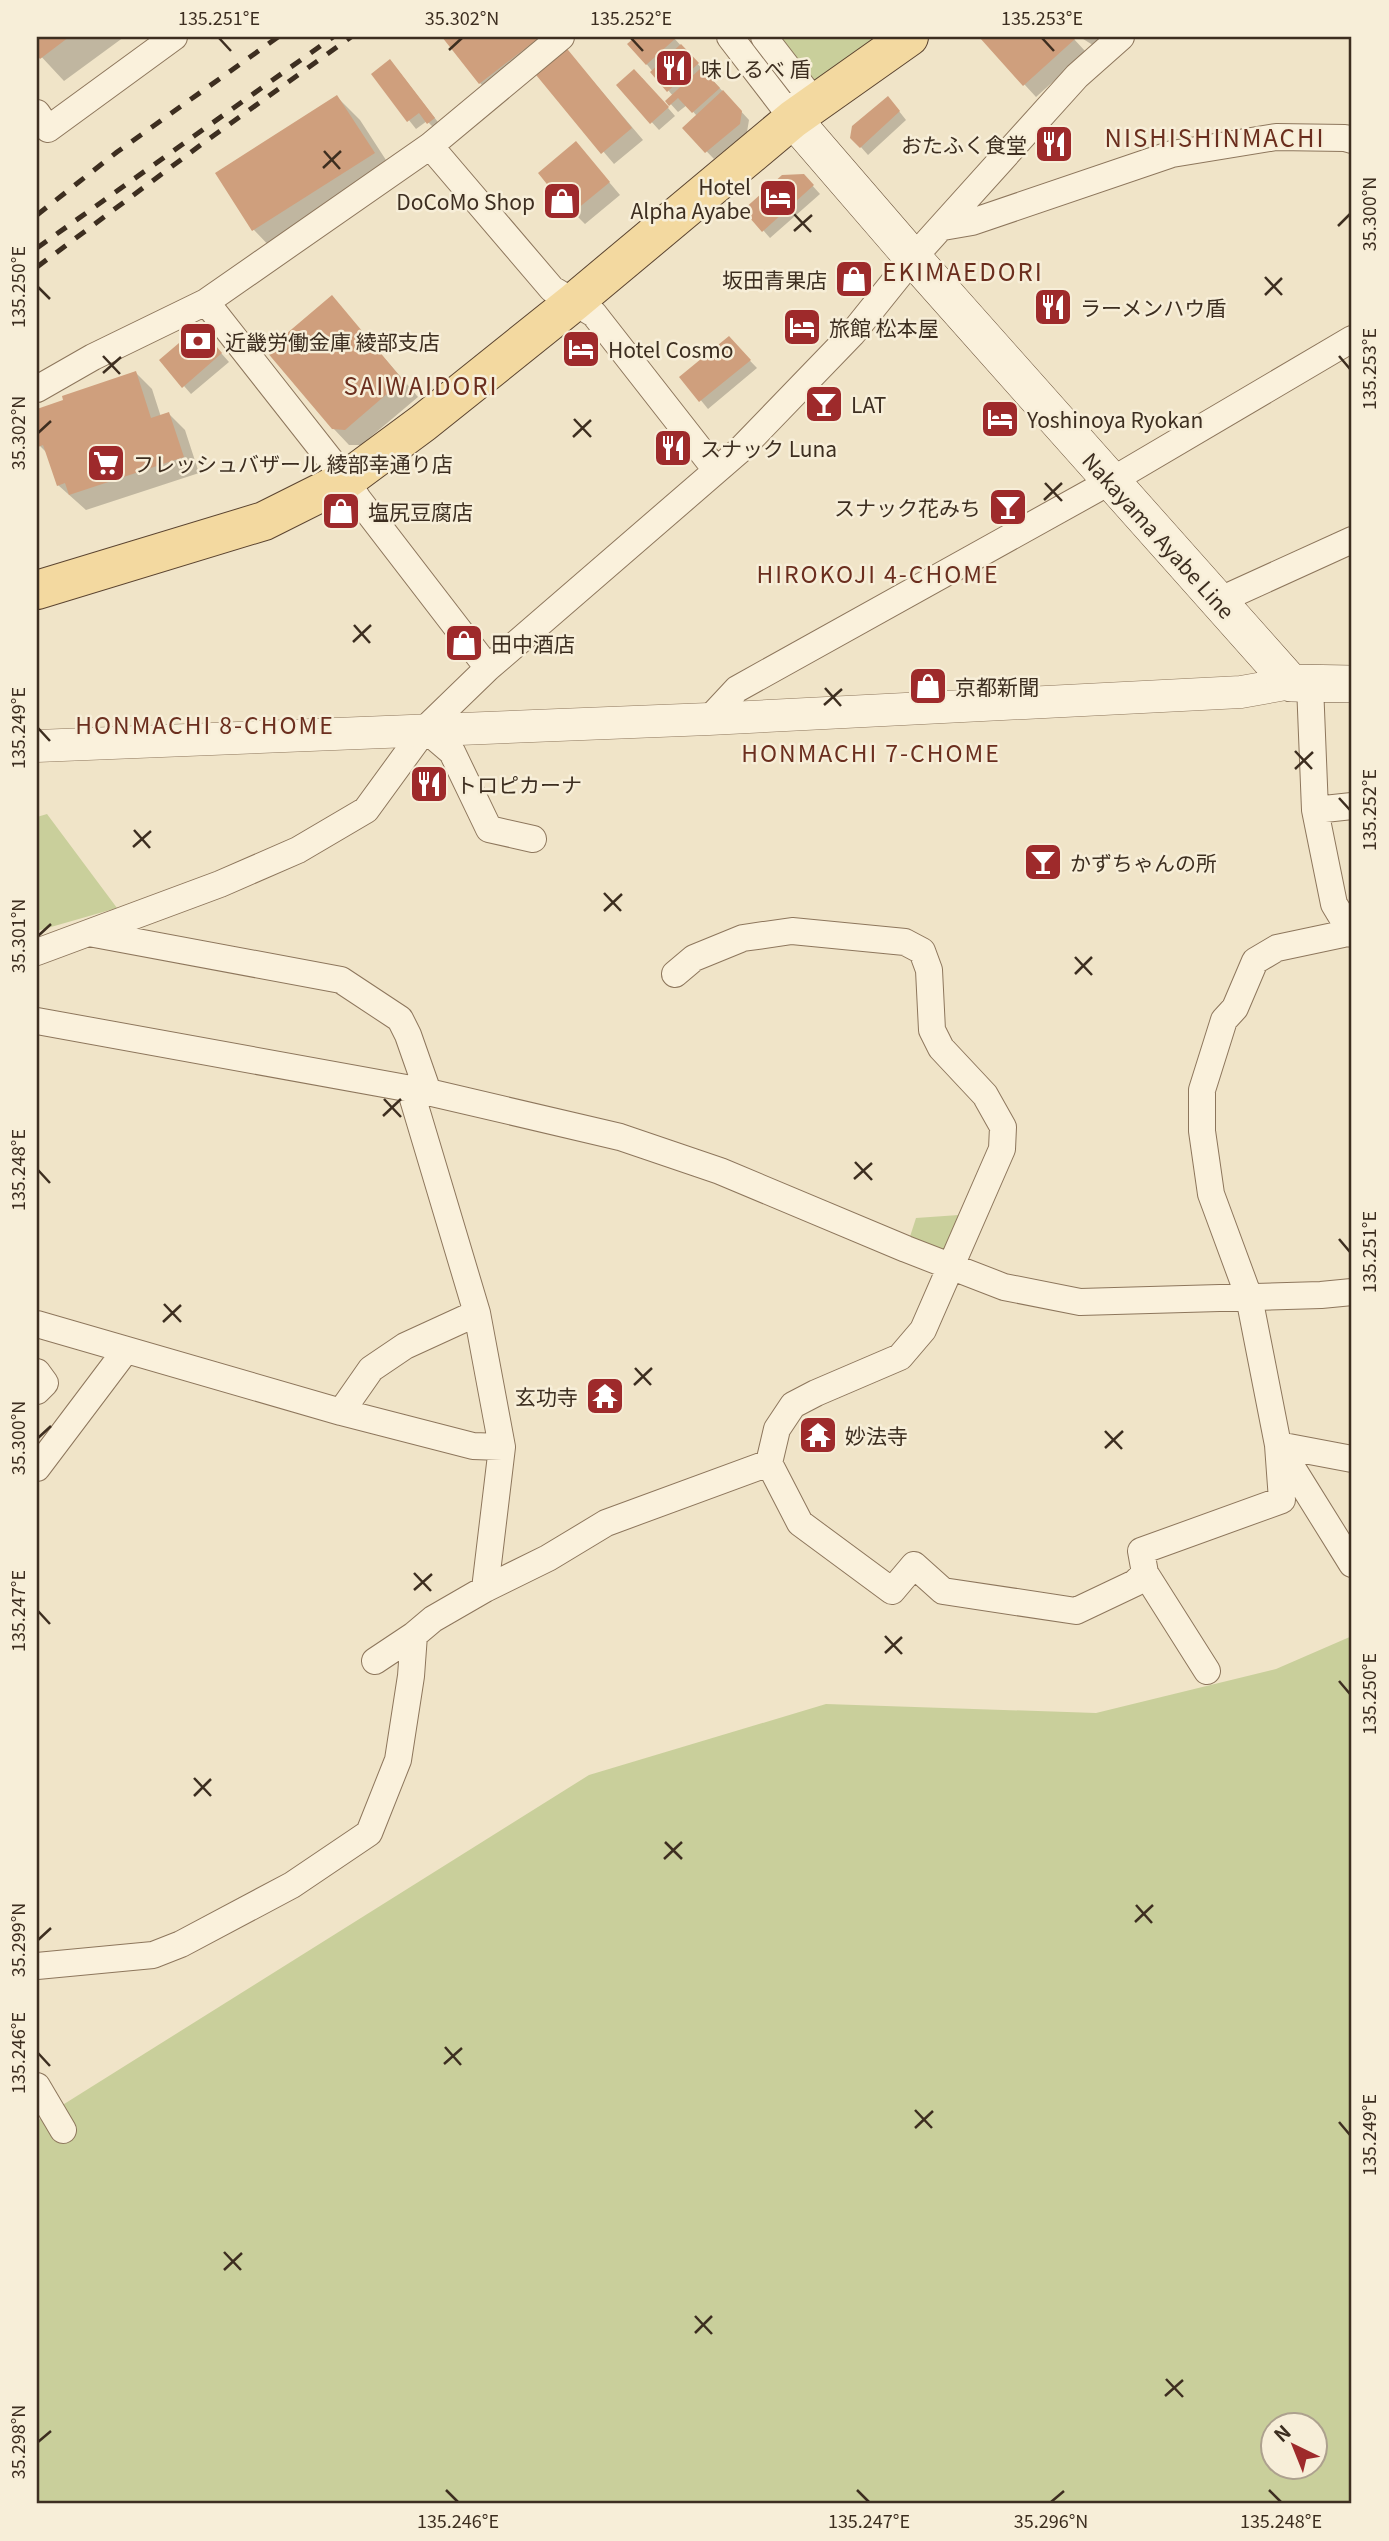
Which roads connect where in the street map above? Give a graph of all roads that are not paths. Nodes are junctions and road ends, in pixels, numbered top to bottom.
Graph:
1 (174, 37) edge
2 (561, 37) edge
3 (730, 37) edge
4 (764, 37) edge
5 (909, 37) edge
6 (1121, 37) edge
7 (37, 113) edge
8 (793, 119) junction
9 (1352, 140) edge
10 (430, 146) junction
11 (943, 228) junction
12 (914, 258) junction
13 (206, 302) junction
14 (574, 302) junction
15 (1352, 338) edge
16 (37, 389) edge
17 (716, 470) junction
18 (346, 480) junction
19 (1111, 481) junction
20 (1352, 540) edge
21 (37, 590) edge
22 (1218, 601) junction
23 (488, 668) junction
24 (1301, 684) junction
25 (1352, 684) edge
26 (709, 719) junction
27 (425, 729) junction
28 (37, 746) edge
29 (1352, 806) edge
30 (1315, 810) junction
31 (533, 839) dead end
32 (1351, 932) edge
33 (88, 933) junction
34 (37, 952) edge
35 (675, 974) dead end
36 (37, 1021) edge
37 (419, 1091) junction
38 (951, 1268) junction
39 (1352, 1292) edge
40 (1249, 1297) junction
41 (477, 1313) junction
42 (37, 1324) edge
43 (126, 1350) junction
44 (37, 1372) edge
45 (37, 1391) edge
46 (341, 1412) junction
47 (1278, 1445) junction
48 (502, 1447) junction
49 (1352, 1459) edge
50 (769, 1463) junction
51 (37, 1468) edge
52 (1352, 1564) edge
53 (1145, 1573) junction
54 (485, 1589) junction
55 (414, 1635) junction
56 (374, 1661) dead end
57 (1207, 1671) dead end
58 (37, 1966) edge
59 (37, 2086) edge
60 (63, 2130) dead end

1 - 7 street
2 - 10 street
3 - 8 street
4 - 8 street
5 - 8 main road
6 - 11 street
8 - 12 main road, Nakayama Ayabe Line
8 - 14 main road
9 - 11 street
10 - 13 street
10 - 14 street
11 - 12 street
12 - 17 street
12 - 19 main road, Nakayama Ayabe Line
13 - 16 street
13 - 18 street
14 - 17 street
14 - 18 main road
15 - 19 street
17 - 23 street
18 - 21 main road
18 - 23 street
19 - 22 main road, Nakayama Ayabe Line
19 - 26 street
20 - 22 street
22 - 24 main road, Nakayama Ayabe Line
23 - 27 street
24 - 25 main road
24 - 26 street
24 - 30 street
26 - 27 street
27 - 28 street
27 - 31 street
27 - 33 street
29 - 30 street
30 - 32 street
32 - 40 street
33 - 34 street
33 - 37 street
35 - 38 street
36 - 37 street
37 - 38 street
37 - 41 street
38 - 40 street
38 - 50 street
39 - 40 street
40 - 47 street
41 - 46 street
41 - 48 street
42 - 43 street
43 - 46 street
43 - 51 street
44 - 45 street
46 - 48 street
47 - 49 street
47 - 52 street
47 - 53 street
48 - 54 street
50 - 53 street
50 - 54 street
53 - 57 street
54 - 55 street
55 - 56 street
55 - 58 street
59 - 60 street

